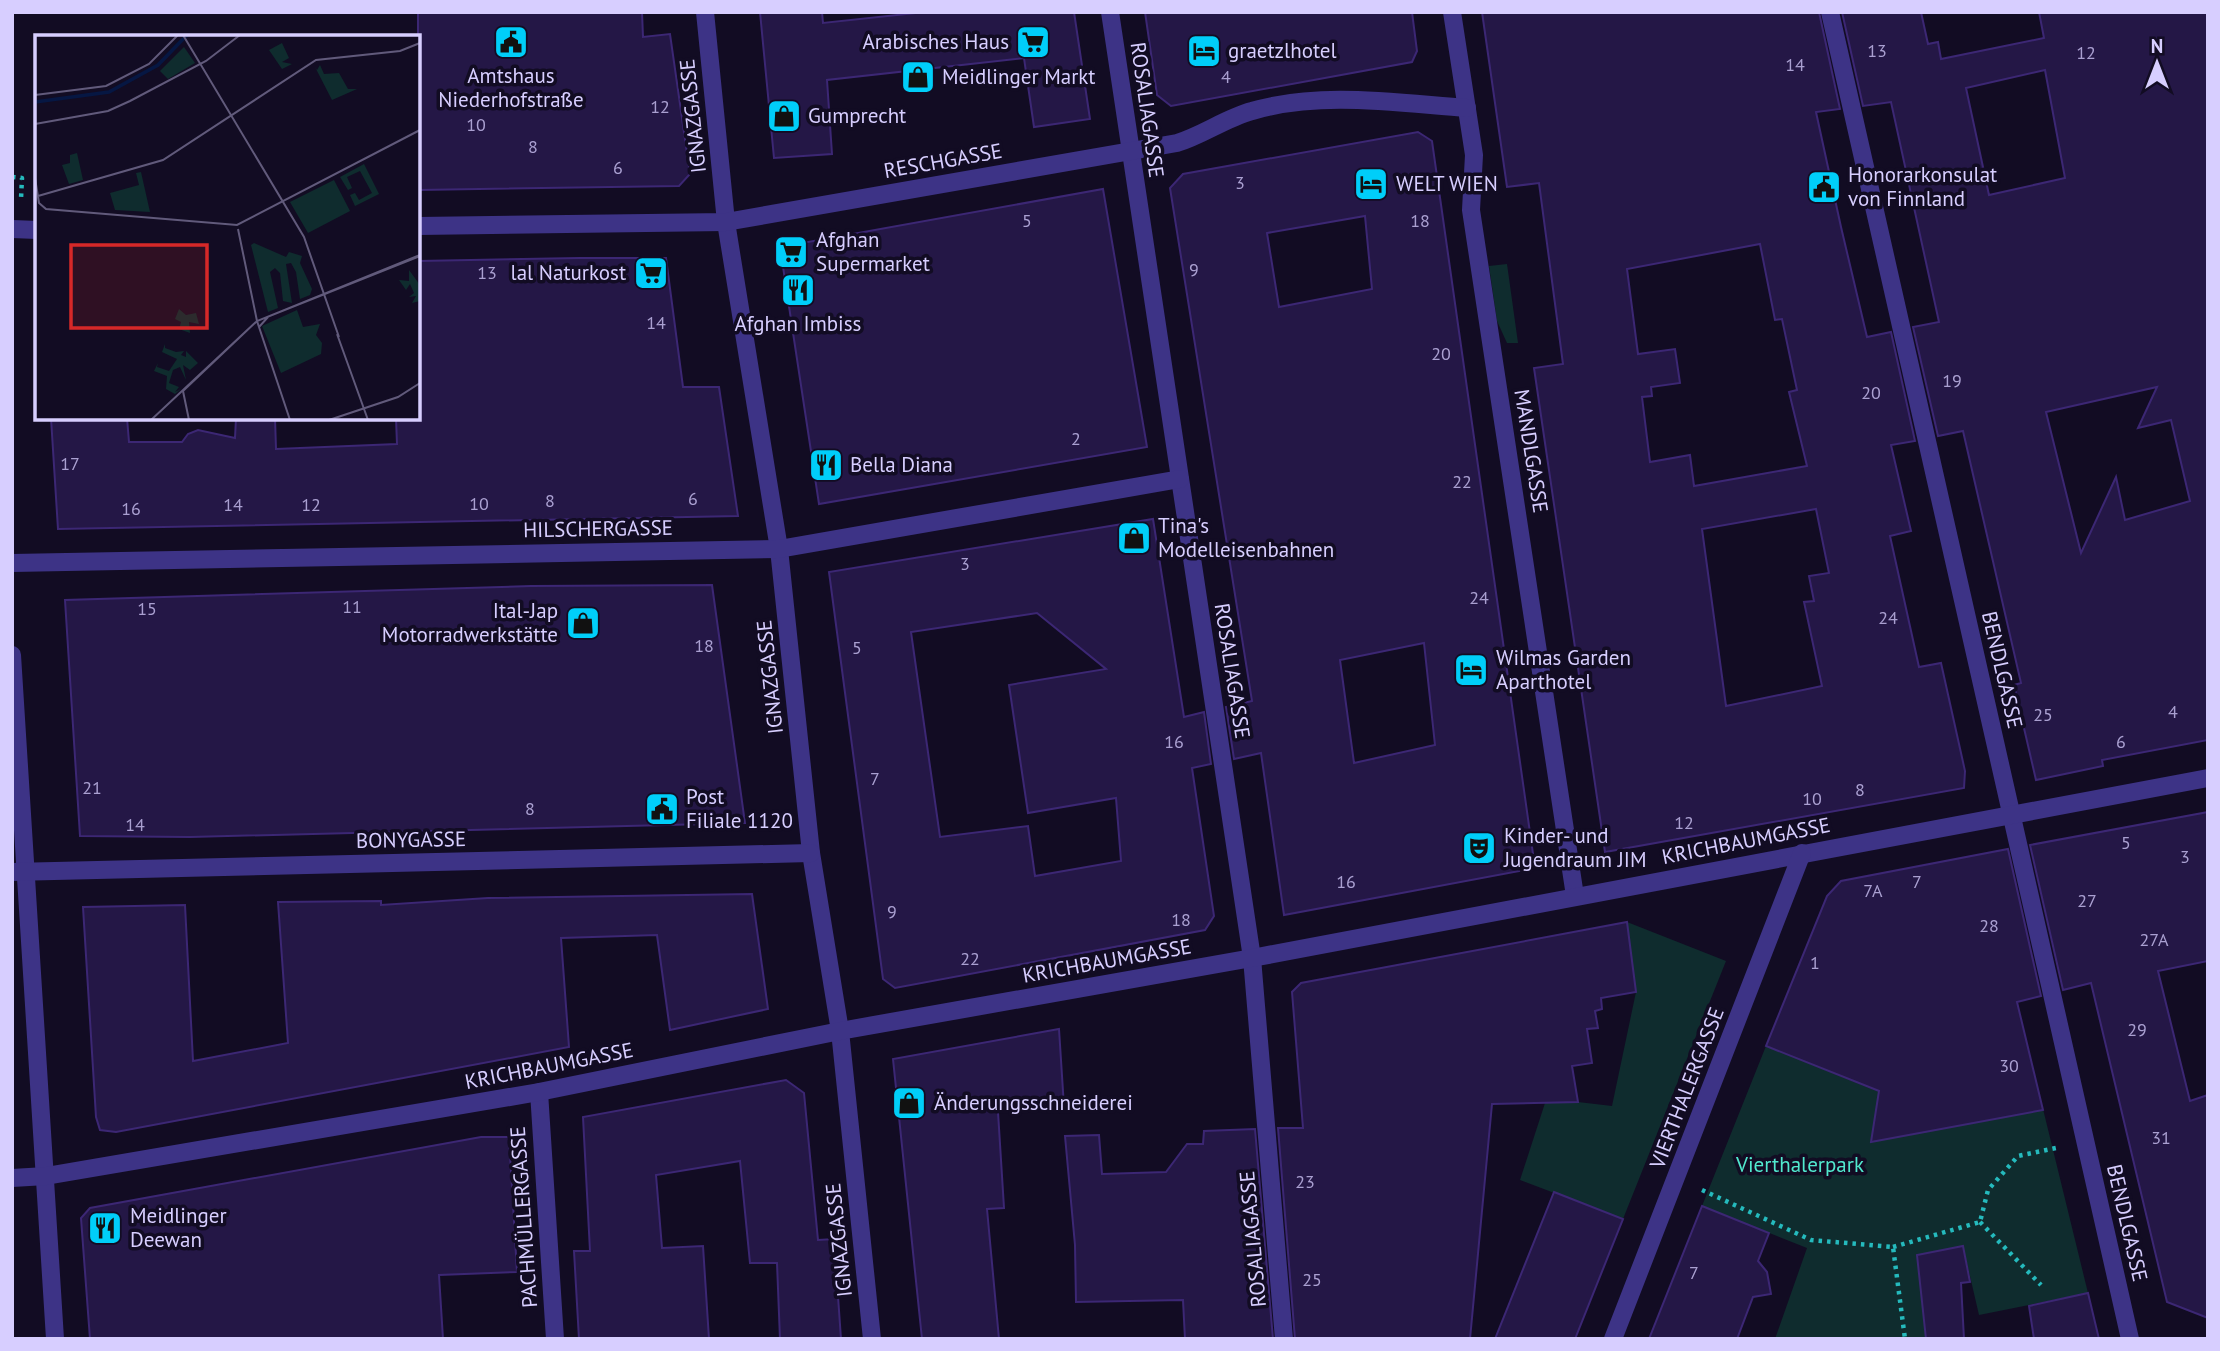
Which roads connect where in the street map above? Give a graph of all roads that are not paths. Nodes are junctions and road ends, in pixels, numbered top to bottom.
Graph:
1 (705, 12) edge
2 (1110, 12) edge
3 (1452, 12) edge
4 (1830, 12) edge
5 (1467, 108) junction
6 (1130, 151) junction
7 (726, 222) junction
8 (420, 226) edge
9 (12, 229) edge
10 (35, 230) edge
11 (1180, 479) junction
12 (779, 549) junction
13 (12, 563) edge
14 (12, 655) edge
15 (2208, 778) edge
16 (2012, 813) junction
17 (811, 853) junction
18 (1802, 853) junction
19 (18, 871) edge
20 (1575, 896) junction
21 (1252, 958) junction
22 (839, 1031) junction
23 (539, 1092) junction
24 (46, 1176) junction
25 (12, 1178) edge
26 (55, 1339) edge
27 (555, 1339) edge
28 (872, 1339) edge
29 (1284, 1339) edge
30 (1613, 1339) edge
31 (2130, 1339) edge

1 - 7 street, IGNAZGASSE
2 - 6 street, ROSALIAGASSE
3 - 5 street, MANDLGASSE
4 - 16 street, BENDLGASSE
5 - 6 street, RESCHGASSE
5 - 20 street, MANDLGASSE
6 - 7 street, RESCHGASSE
6 - 11 street, ROSALIAGASSE
7 - 8 street, RESCHGASSE
7 - 12 street, IGNAZGASSE
9 - 10 street
11 - 12 street, HILSCHERGASSE
11 - 21 street, ROSALIAGASSE
12 - 13 street, HILSCHERGASSE
12 - 17 street, IGNAZGASSE
14 - 19 street
15 - 16 street, KRICHBAUMGASSE
16 - 18 street, KRICHBAUMGASSE
16 - 31 street, BENDLGASSE
17 - 19 street, BONYGASSE
17 - 22 street, IGNAZGASSE
18 - 20 street, KRICHBAUMGASSE
18 - 30 street, VIERTHALERGASSE
19 - 24 street
20 - 21 street, KRICHBAUMGASSE
21 - 22 street, KRICHBAUMGASSE
21 - 29 street, ROSALIAGASSE
22 - 23 street, KRICHBAUMGASSE
22 - 28 street, IGNAZGASSE
23 - 24 street, KRICHBAUMGASSE
23 - 27 street, PACHMÜLLERGASSE
24 - 25 street, KRICHBAUMGASSE
24 - 26 street

